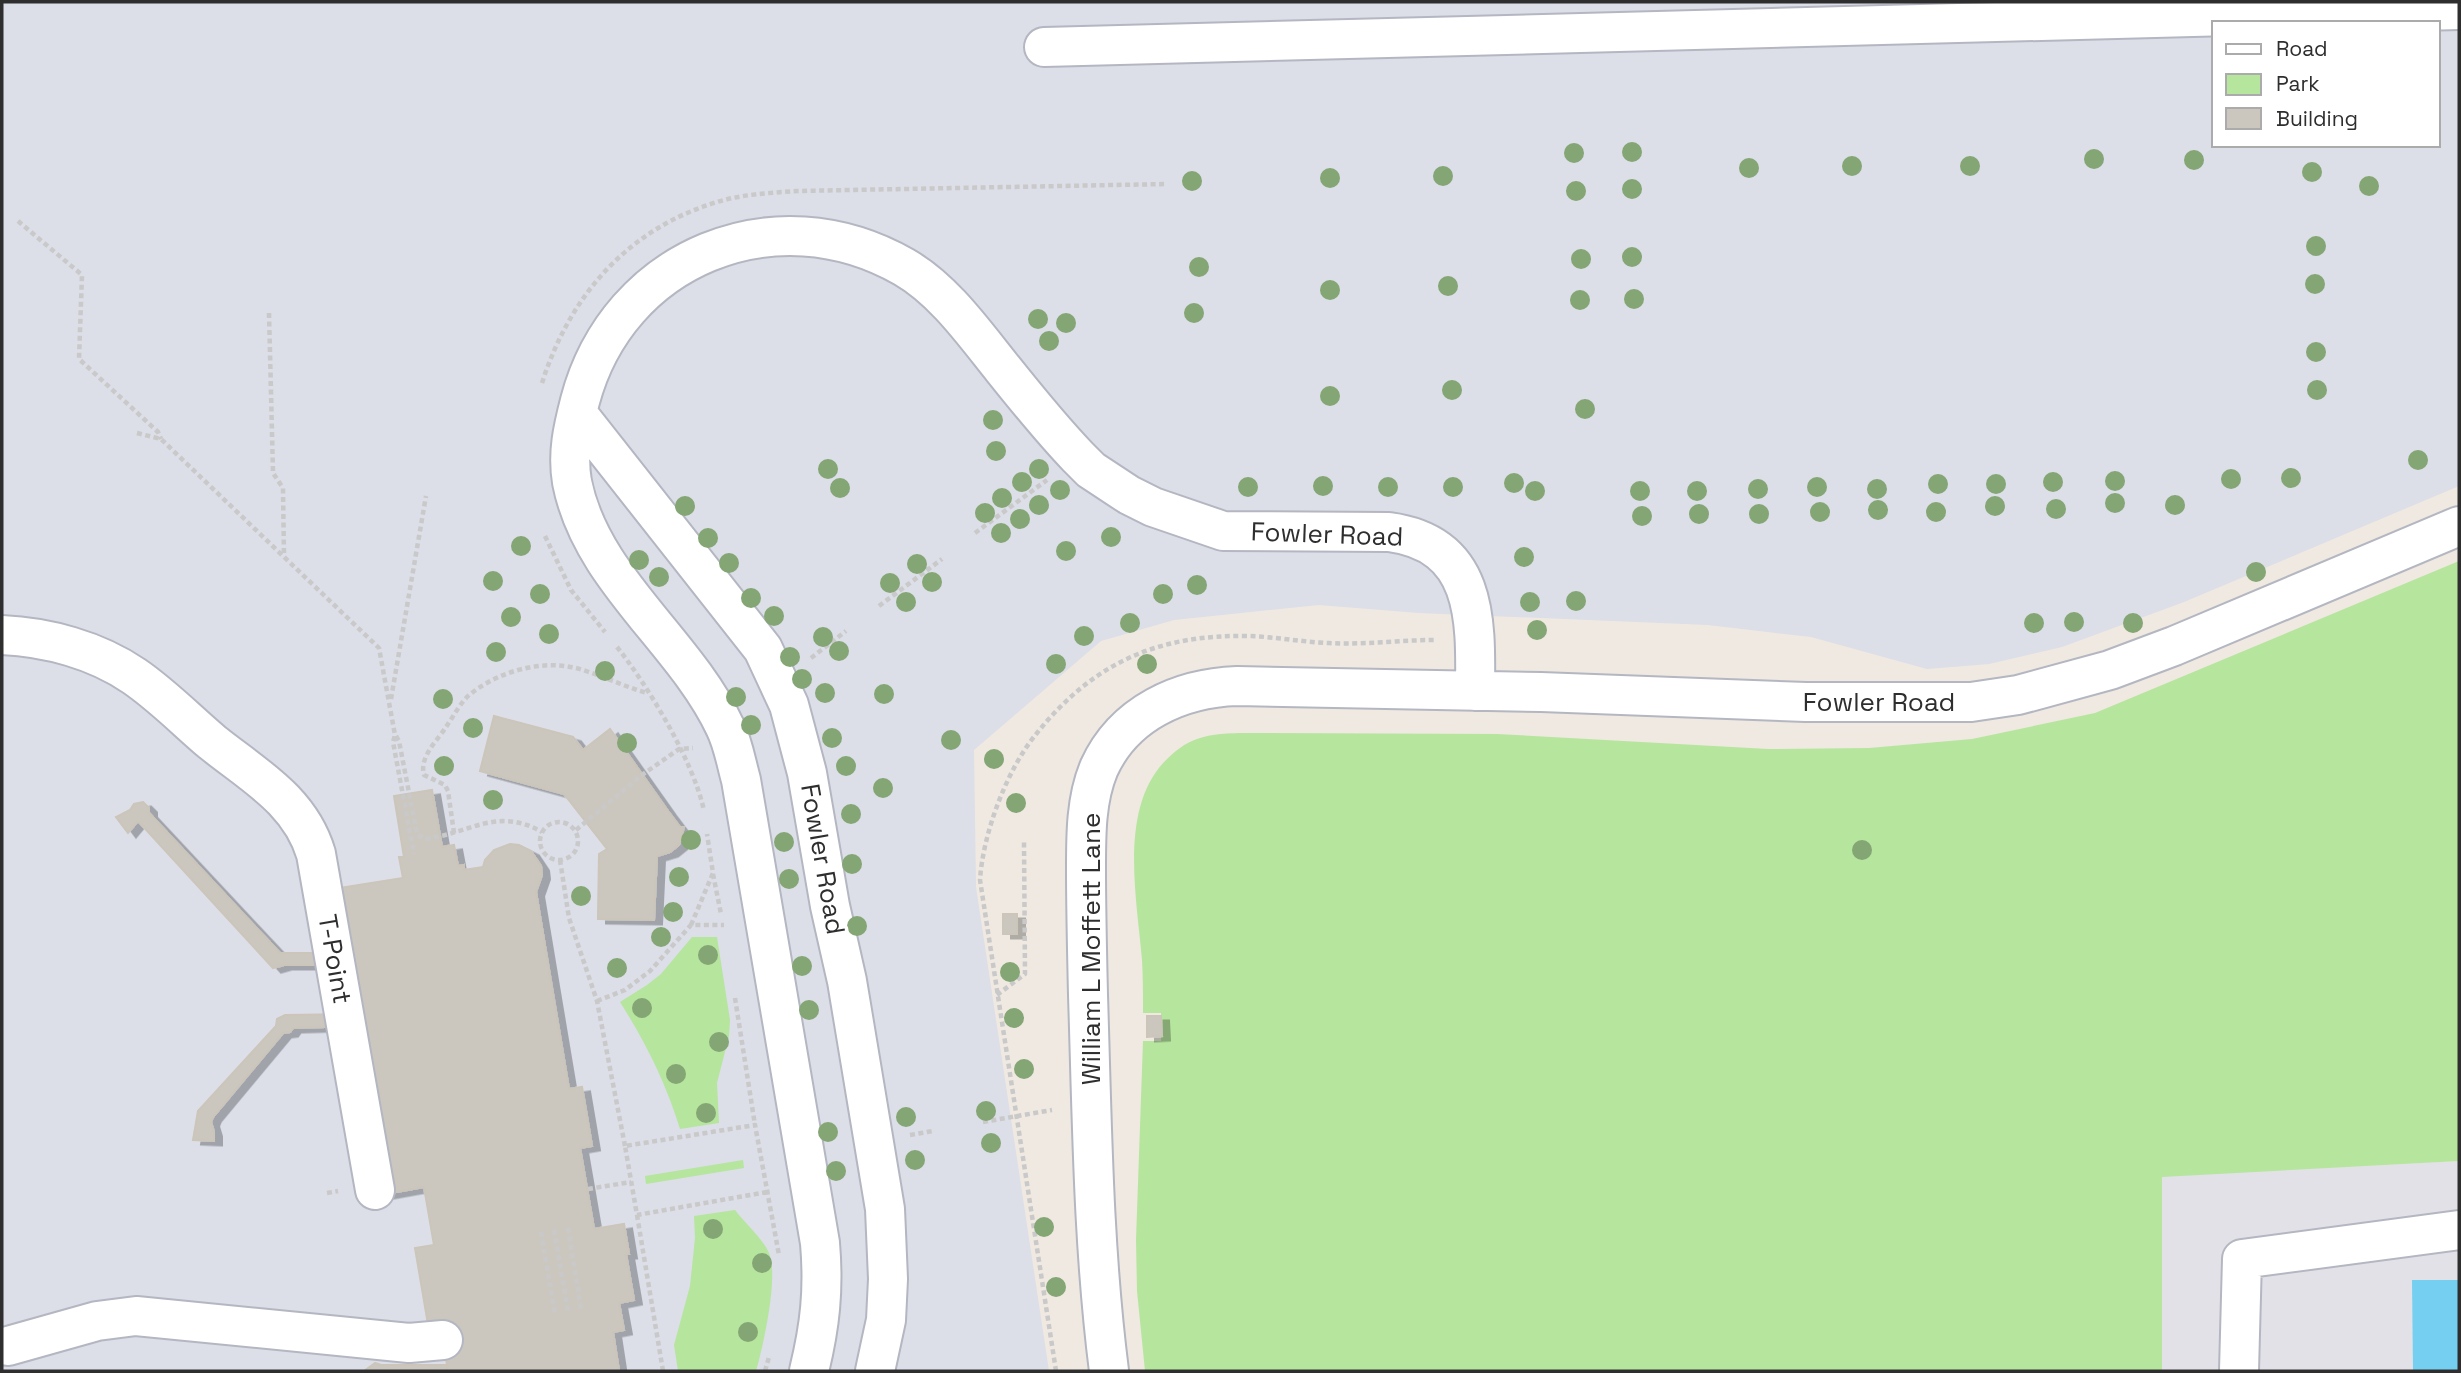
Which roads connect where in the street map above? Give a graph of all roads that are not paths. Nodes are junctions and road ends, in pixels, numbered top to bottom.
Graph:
1 (2459, 10) edge
2 (1044, 47) dead end
3 (577, 414) junction
4 (2459, 526) edge
5 (2, 635) edge
6 (1475, 691) junction
7 (375, 1190) dead end
8 (2459, 1230) edge
9 (443, 1340) dead end
10 (8, 1347) edge
11 (809, 1371) edge
12 (875, 1371) edge
13 (1109, 1371) edge
14 (2239, 1371) edge

1 - 2 street
3 - 6 street, Fowler Road
3 - 11 street, Fowler Road
3 - 12 street, Fowler Road
4 - 6 street, Fowler Road
5 - 7 street, T-Point
6 - 13 street, William L Moffett Lane
8 - 14 street
9 - 10 street

